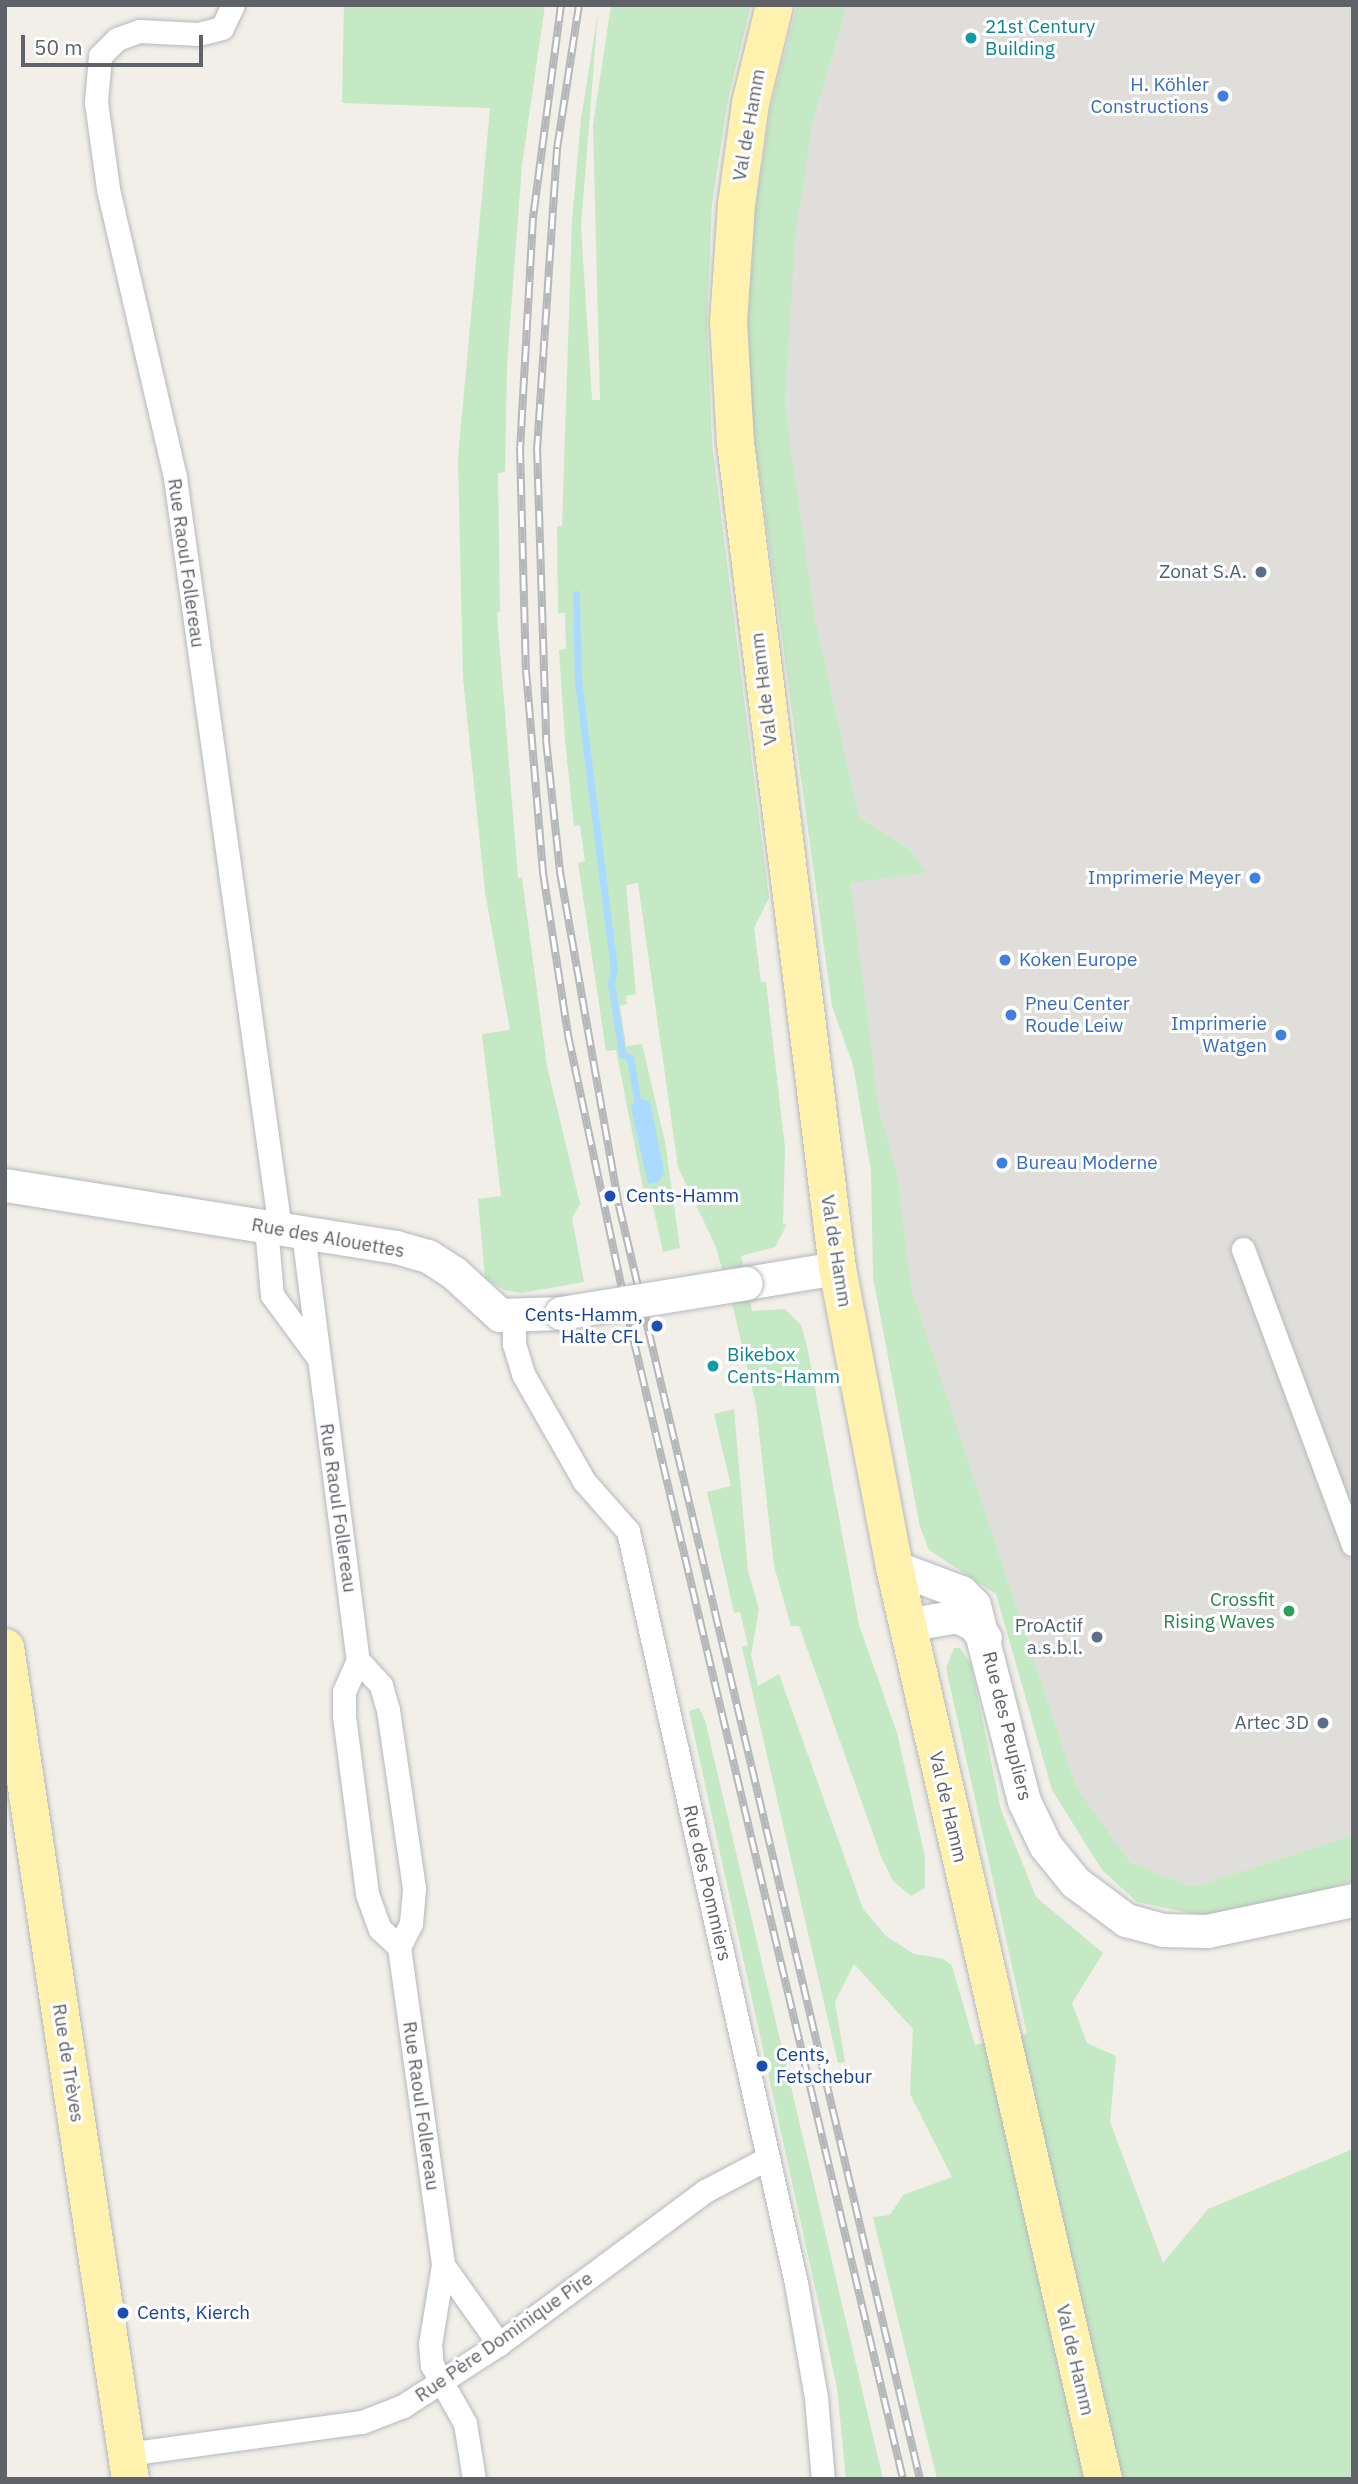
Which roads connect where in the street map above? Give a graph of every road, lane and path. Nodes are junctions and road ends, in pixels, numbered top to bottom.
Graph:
1 (233, 5) edge
2 (774, 5) edge
3 (5, 1185) edge
4 (283, 1230) junction
5 (1243, 1249) dead end
6 (837, 1268) junction
7 (514, 1318) junction
8 (317, 1356) junction
9 (1353, 1544) edge
10 (894, 1567) junction
11 (907, 1625) junction
12 (985, 1638) junction
13 (5, 1647) edge
14 (358, 1660) junction
15 (1353, 1900) edge
16 (399, 1947) junction
17 (768, 2158) junction
18 (443, 2264) junction
19 (499, 2344) junction
20 (441, 2384) junction
21 (129, 2466) edge
22 (474, 2479) edge
23 (823, 2479) edge
24 (1103, 2479) edge

1 - 4 street, Rue Raoul Follereau
2 - 6 main road, Val de Hamm
3 - 4 main road, Rue des Alouettes
4 - 7 main road, Rue des Alouettes
4 - 8 street, Rue Raoul Follereau
4 - 8 street, Rue Raoul Follereau
5 - 9 street
6 - 7 main road, bridge
6 - 10 main road, Val de Hamm
7 - 17 street, Rue des Pommiers
8 - 14 street, Rue Raoul Follereau
10 - 11 main road, Val de Hamm
10 - 12 main road, Rue des Peupliers
11 - 12 main road, Rue des Peupliers
11 - 24 main road, Val de Hamm
12 - 15 main road, Rue des Peupliers
13 - 21 main road, Rue de Trèves
14 - 16 street, Rue Raoul Follereau
14 - 16 street
16 - 18 street, Rue Raoul Follereau
17 - 19 street, Rue Père Dominique Pire
17 - 23 street, Rue des Pommiers
18 - 19 street, Rue Raoul Follereau
18 - 20 street, Rue Raoul Follereau
19 - 20 street, Rue Père Dominique Pire
20 - 21 street, Rue Père Dominique Pire
20 - 22 street, Rue Raoul Follereau

